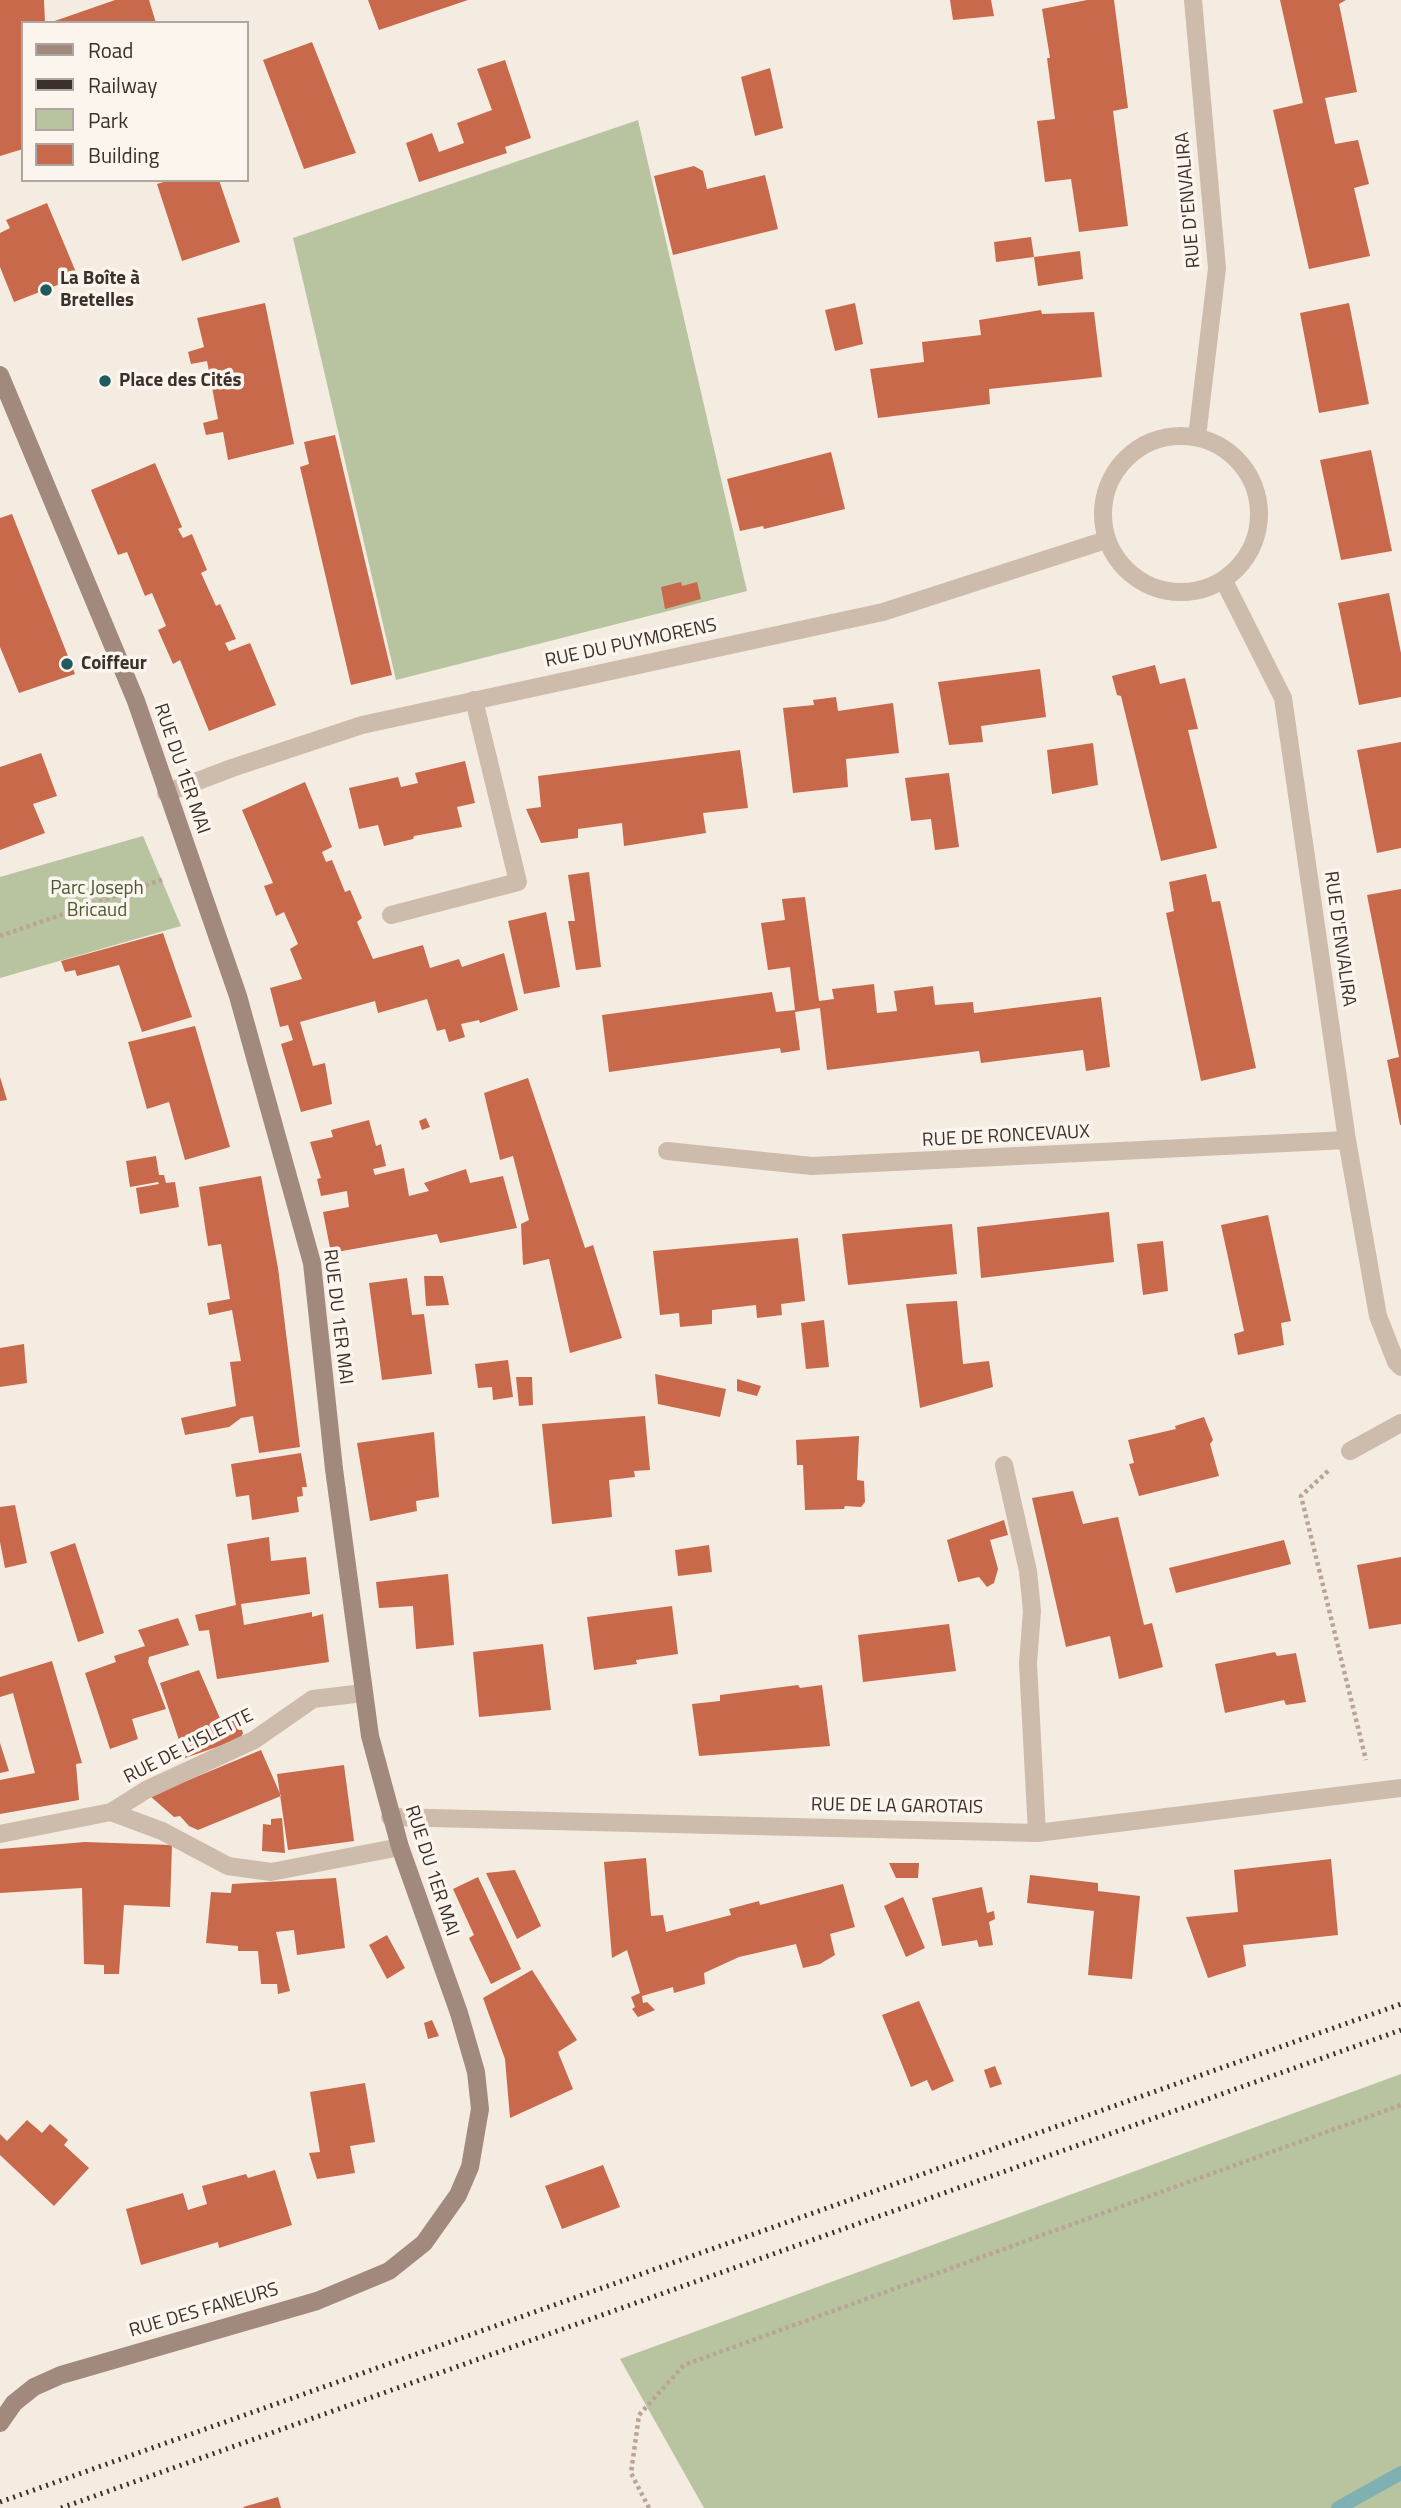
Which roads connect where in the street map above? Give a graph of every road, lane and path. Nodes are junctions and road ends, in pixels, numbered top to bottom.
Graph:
1 (1193, 0) edge
2 (0, 375) edge
3 (1197, 437) junction
4 (1107, 540) junction
5 (1223, 581) junction
6 (474, 700) junction
7 (166, 793) junction
8 (194, 869) junction
9 (391, 915) dead end
10 (0, 936) edge
11 (1346, 1140) junction
12 (667, 1151) dead end
13 (1401, 1367) edge
14 (1401, 1423) edge
15 (1350, 1451) joint
16 (1004, 1465) dead end
17 (363, 1693) junction
18 (1401, 1788) edge
19 (1374, 1792) junction
20 (111, 1812) junction
21 (390, 1817) junction
22 (1037, 1833) junction
23 (0, 1834) edge
24 (400, 1847) junction
25 (1401, 2105) edge
26 (424, 2243) joint
27 (0, 2423) edge
28 (649, 2508) edge

1 - 3 street, RUE D'ENVALIRA
2 - 7 street, RUE DU 1ER MAI
3 - 4 street
3 - 5 street
4 - 5 street
4 - 6 street, RUE DU PUYMORENS
5 - 11 street, RUE D'ENVALIRA
6 - 7 street, RUE DU PUYMORENS
6 - 9 street
7 - 8 street, RUE DU 1ER MAI
8 - 10 path
8 - 17 street, RUE DU 1ER MAI
11 - 12 street, RUE DE RONCEVAUX
11 - 13 street, RUE D'ENVALIRA
14 - 15 street
15 - 19 path
16 - 22 street
17 - 20 street, RUE DE L'ISLETTE
17 - 21 street, RUE DU 1ER MAI
18 - 19 street, RUE DE LA GAROTAIS
19 - 22 street, RUE DE LA GAROTAIS
20 - 23 street, RUE DE L'ISLETTE
20 - 24 street, RUE DE L'ISLETTE
21 - 22 street, RUE DE LA GAROTAIS
21 - 24 street, RUE DU 1ER MAI
24 - 26 street, RUE DU 1ER MAI
25 - 28 path
26 - 27 street, RUE DES FANEURS

